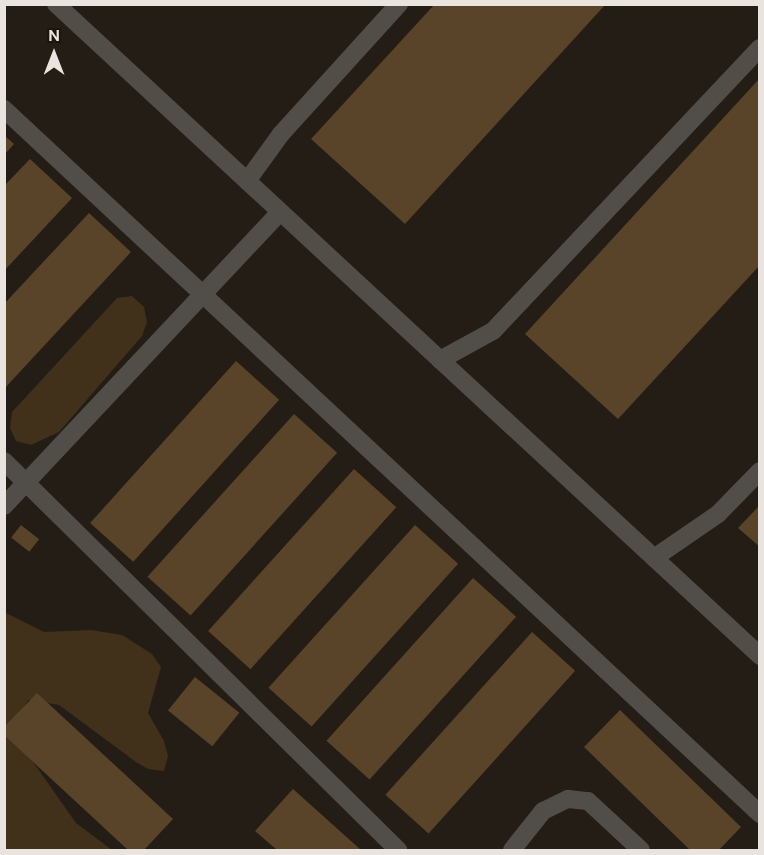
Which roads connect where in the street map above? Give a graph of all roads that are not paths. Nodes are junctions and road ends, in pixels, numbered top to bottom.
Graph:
1 (56, 4) edge
2 (399, 4) edge
3 (759, 48) edge
4 (4, 109) edge
5 (246, 181) junction
6 (279, 212) junction
7 (200, 292) junction
8 (440, 360) junction
9 (4, 461) edge
10 (759, 471) edge
11 (26, 481) junction
12 (4, 506) edge
13 (654, 558) junction
14 (759, 656) edge
15 (759, 813) edge
16 (398, 850) edge
17 (512, 850) edge
18 (641, 850) edge

1 - 5 lane
2 - 5 lane
3 - 8 lane
4 - 7 lane
5 - 6 lane
6 - 7 lane
6 - 8 lane
7 - 11 lane
7 - 15 lane
8 - 13 lane
9 - 11 lane
10 - 13 lane
11 - 12 lane
11 - 16 lane
13 - 14 lane
17 - 18 lane

